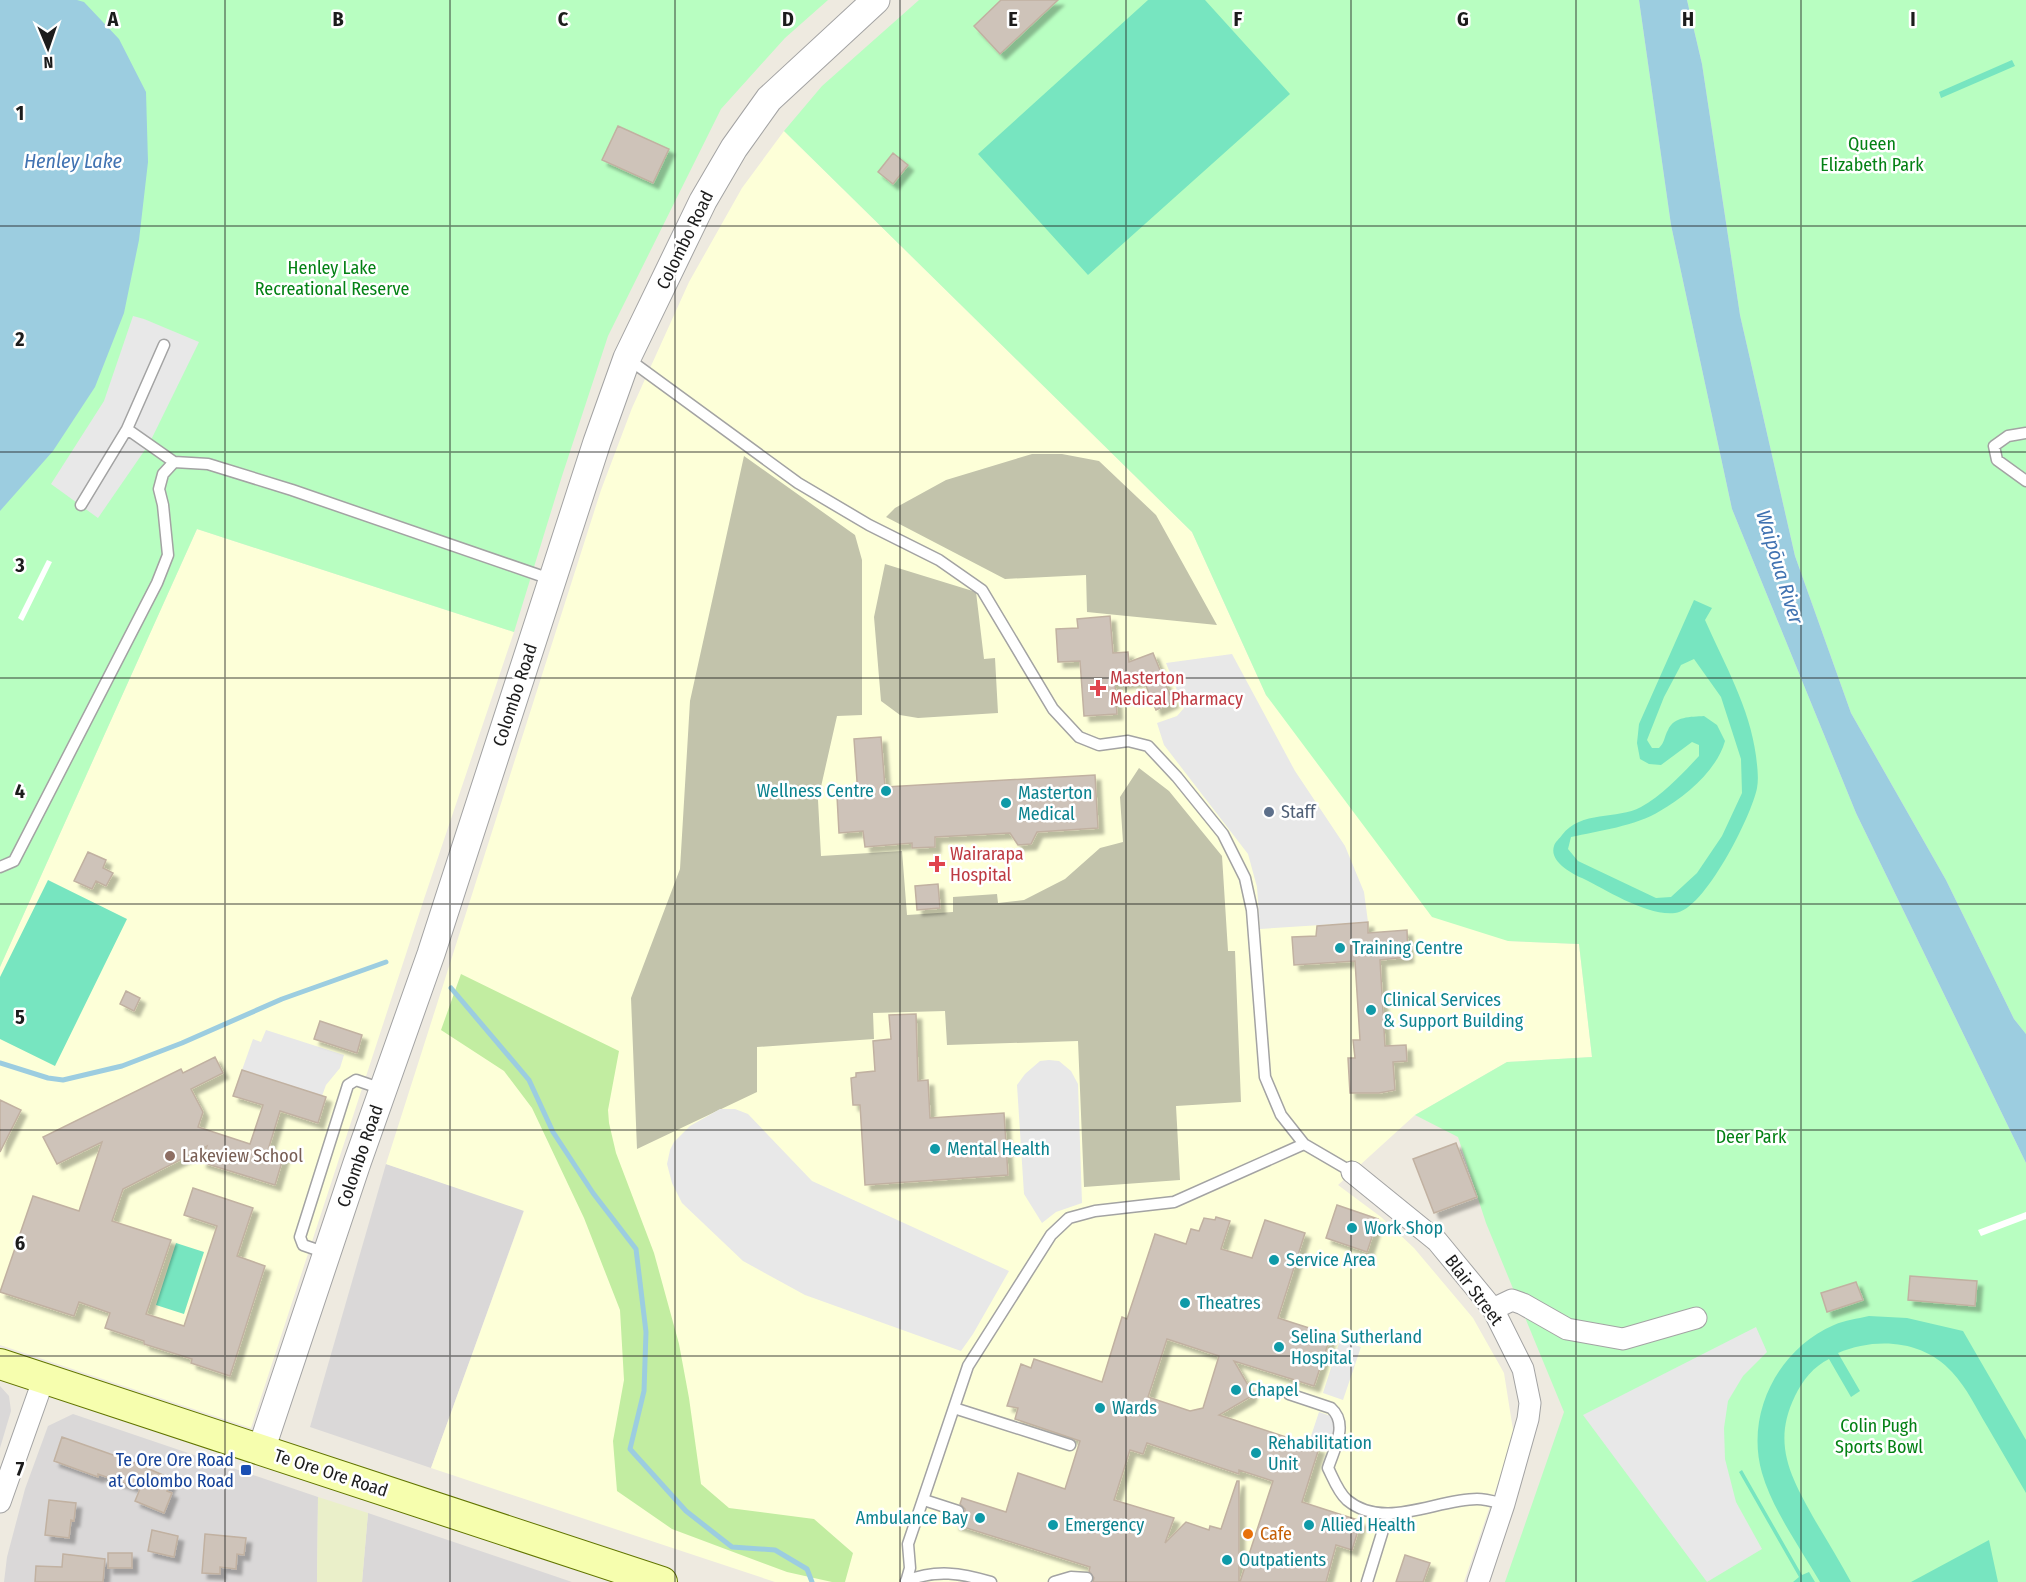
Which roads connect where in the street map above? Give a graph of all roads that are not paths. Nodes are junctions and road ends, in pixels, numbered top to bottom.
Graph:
1 (876, 0) edge
2 (164, 345) dead end
3 (627, 358) junction
4 (127, 429) junction
5 (2026, 433) edge
6 (174, 462) junction
7 (2026, 481) edge
8 (81, 506) dead end
9 (553, 580) junction
10 (0, 867) edge
11 (1304, 1144) junction
12 (1352, 1172) joint
13 (1493, 1309) junction
14 (1696, 1318) dead end
15 (0, 1364) edge
16 (44, 1378) junction
17 (1289, 1394) dead end
18 (954, 1408) junction
19 (1070, 1445) dead end
20 (261, 1450) junction
21 (924, 1500) junction
22 (0, 1502) edge
23 (1504, 1504) junction
24 (958, 1511) dead end
25 (1388, 1514) junction
26 (1087, 1578) dead end
27 (662, 1582) edge
28 (906, 1582) edge
29 (991, 1582) edge
30 (1054, 1582) edge
31 (1367, 1582) edge
32 (1478, 1582) edge

1 - 3 street, Colombo Road
2 - 4 lane
3 - 9 street, Colombo Road
3 - 11 lane
4 - 6 lane
4 - 8 lane
5 - 7 lane
6 - 9 lane
6 - 10 lane
9 - 20 street, Colombo Road
11 - 12 lane
11 - 18 lane
12 - 13 street, Blair Street
13 - 14 street
13 - 23 street, Blair Street
15 - 16 main road, Te Ore Ore Road
16 - 20 main road, Te Ore Ore Road
16 - 22 street
17 - 25 lane
18 - 19 lane
18 - 21 lane
20 - 27 main road, Te Ore Ore Road
21 - 24 lane
21 - 28 lane
23 - 25 lane
23 - 32 street, Blair Street
25 - 31 lane
26 - 30 lane
28 - 29 lane

